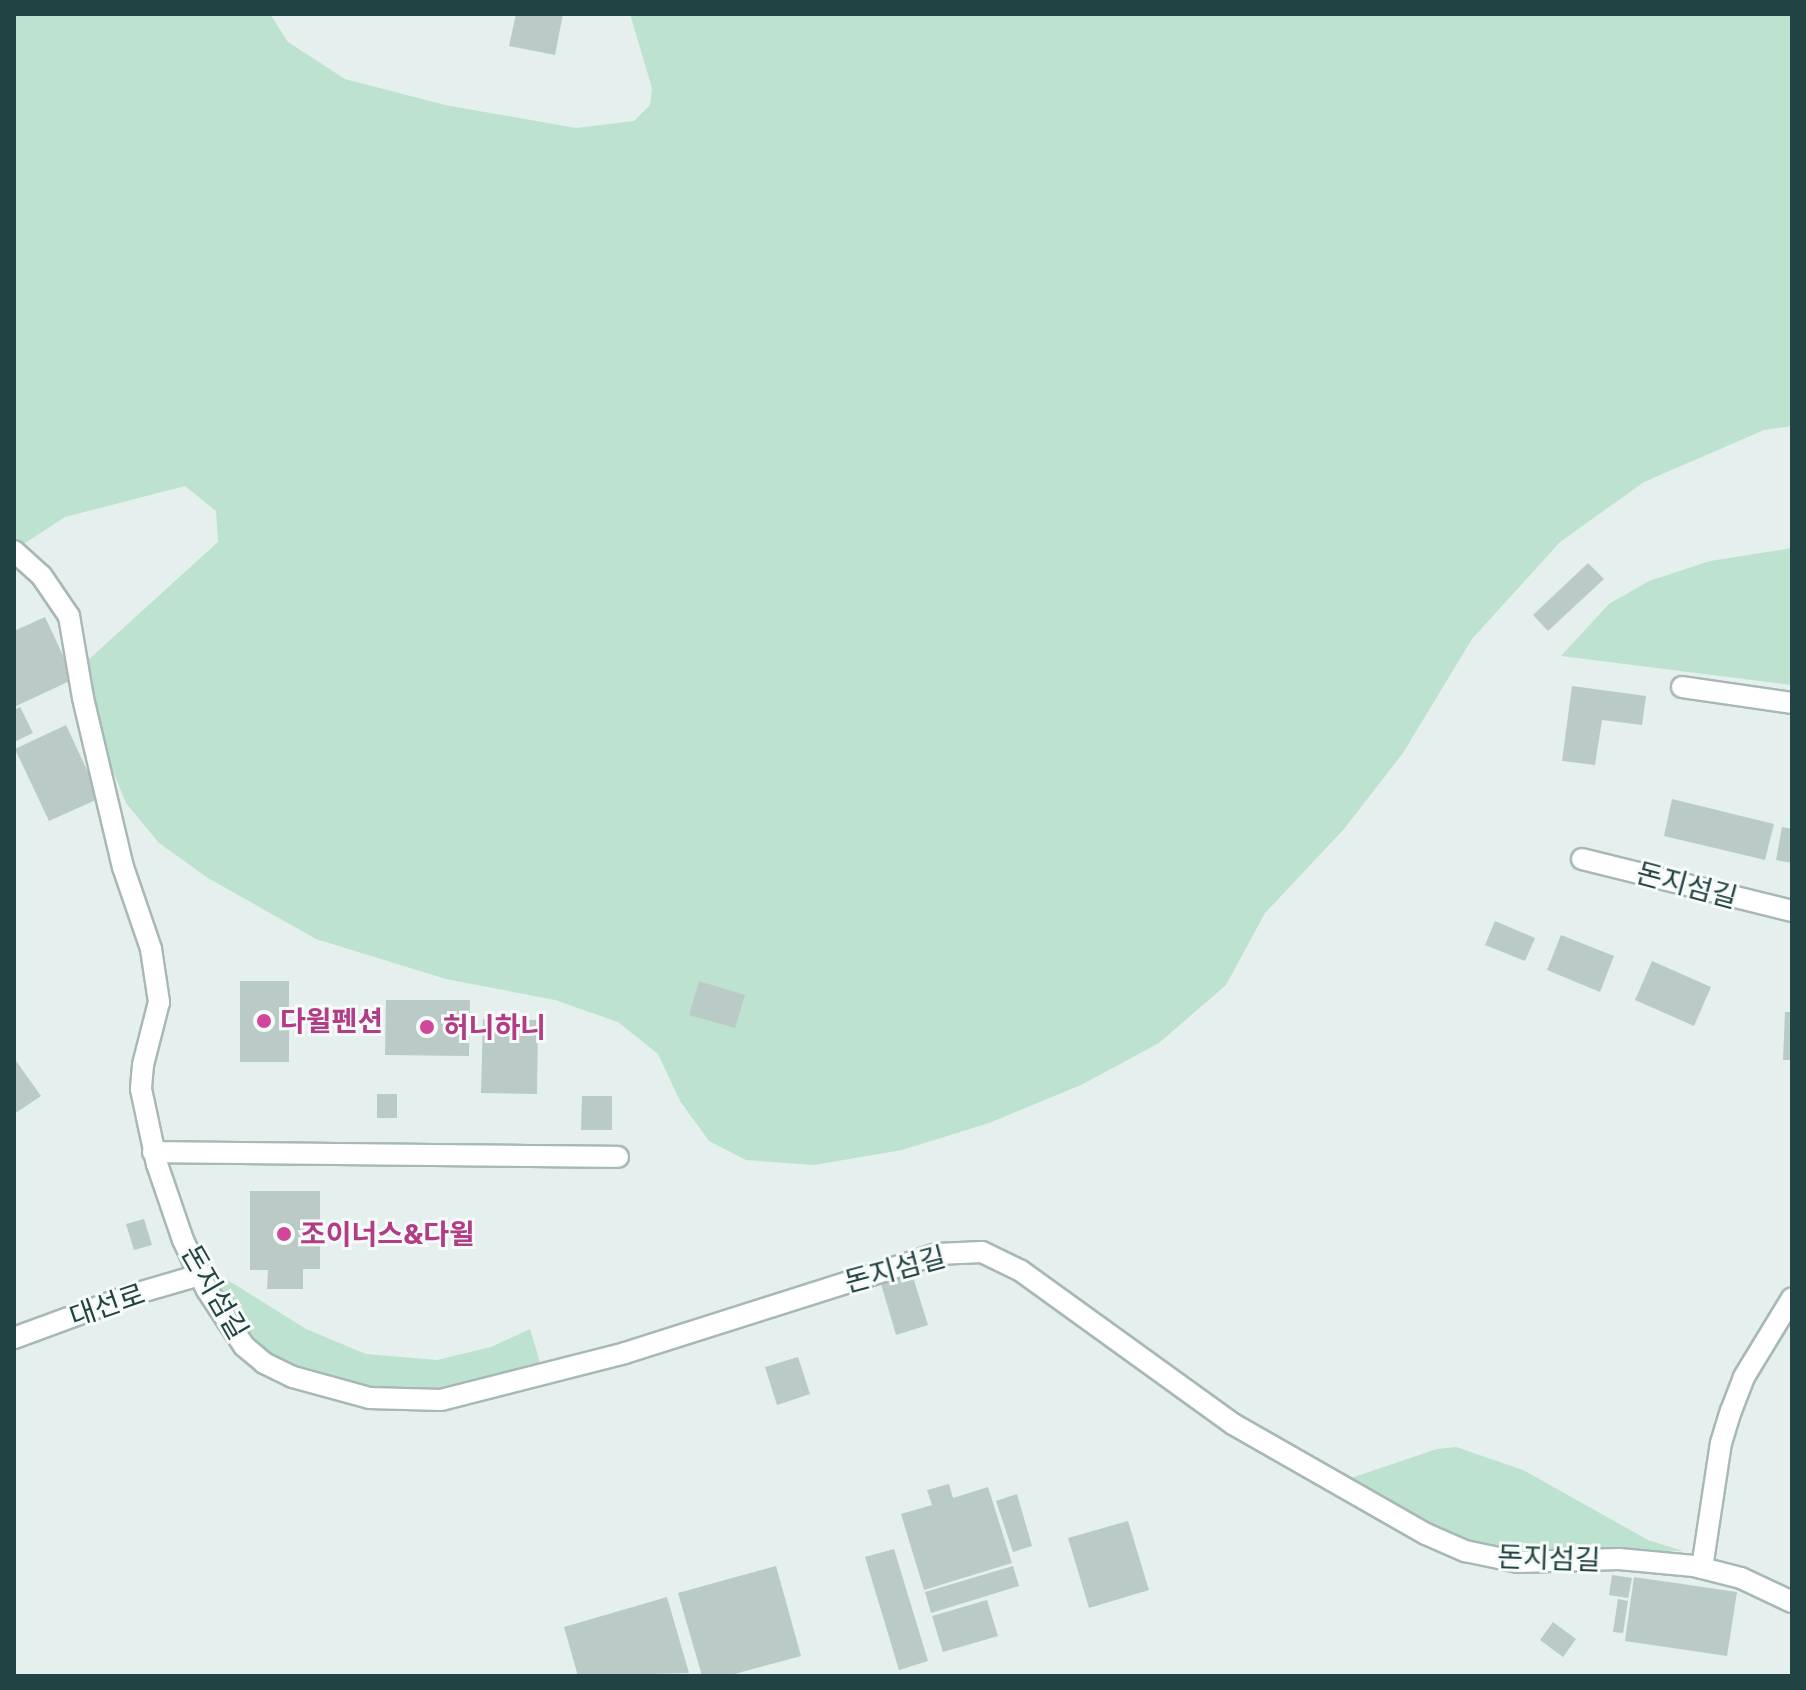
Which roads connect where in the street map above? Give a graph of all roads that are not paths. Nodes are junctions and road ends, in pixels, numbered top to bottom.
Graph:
1 (14, 551) edge
2 (1682, 687) dead end
3 (1792, 703) edge
4 (1582, 859) dead end
5 (1792, 911) edge
6 (153, 1152) junction
7 (618, 1157) dead end
8 (200, 1275) junction
9 (1792, 1298) edge
10 (14, 1338) edge
11 (1702, 1568) junction
12 (1792, 1602) edge

1 - 6 lane, 돈지섬길
2 - 3 lane
4 - 5 lane, 돈지섬길
6 - 7 lane
6 - 8 lane, 돈지섬길
8 - 10 lane, 대선로
8 - 11 lane, 돈지섬길
9 - 11 lane
11 - 12 lane, 돈지섬길

